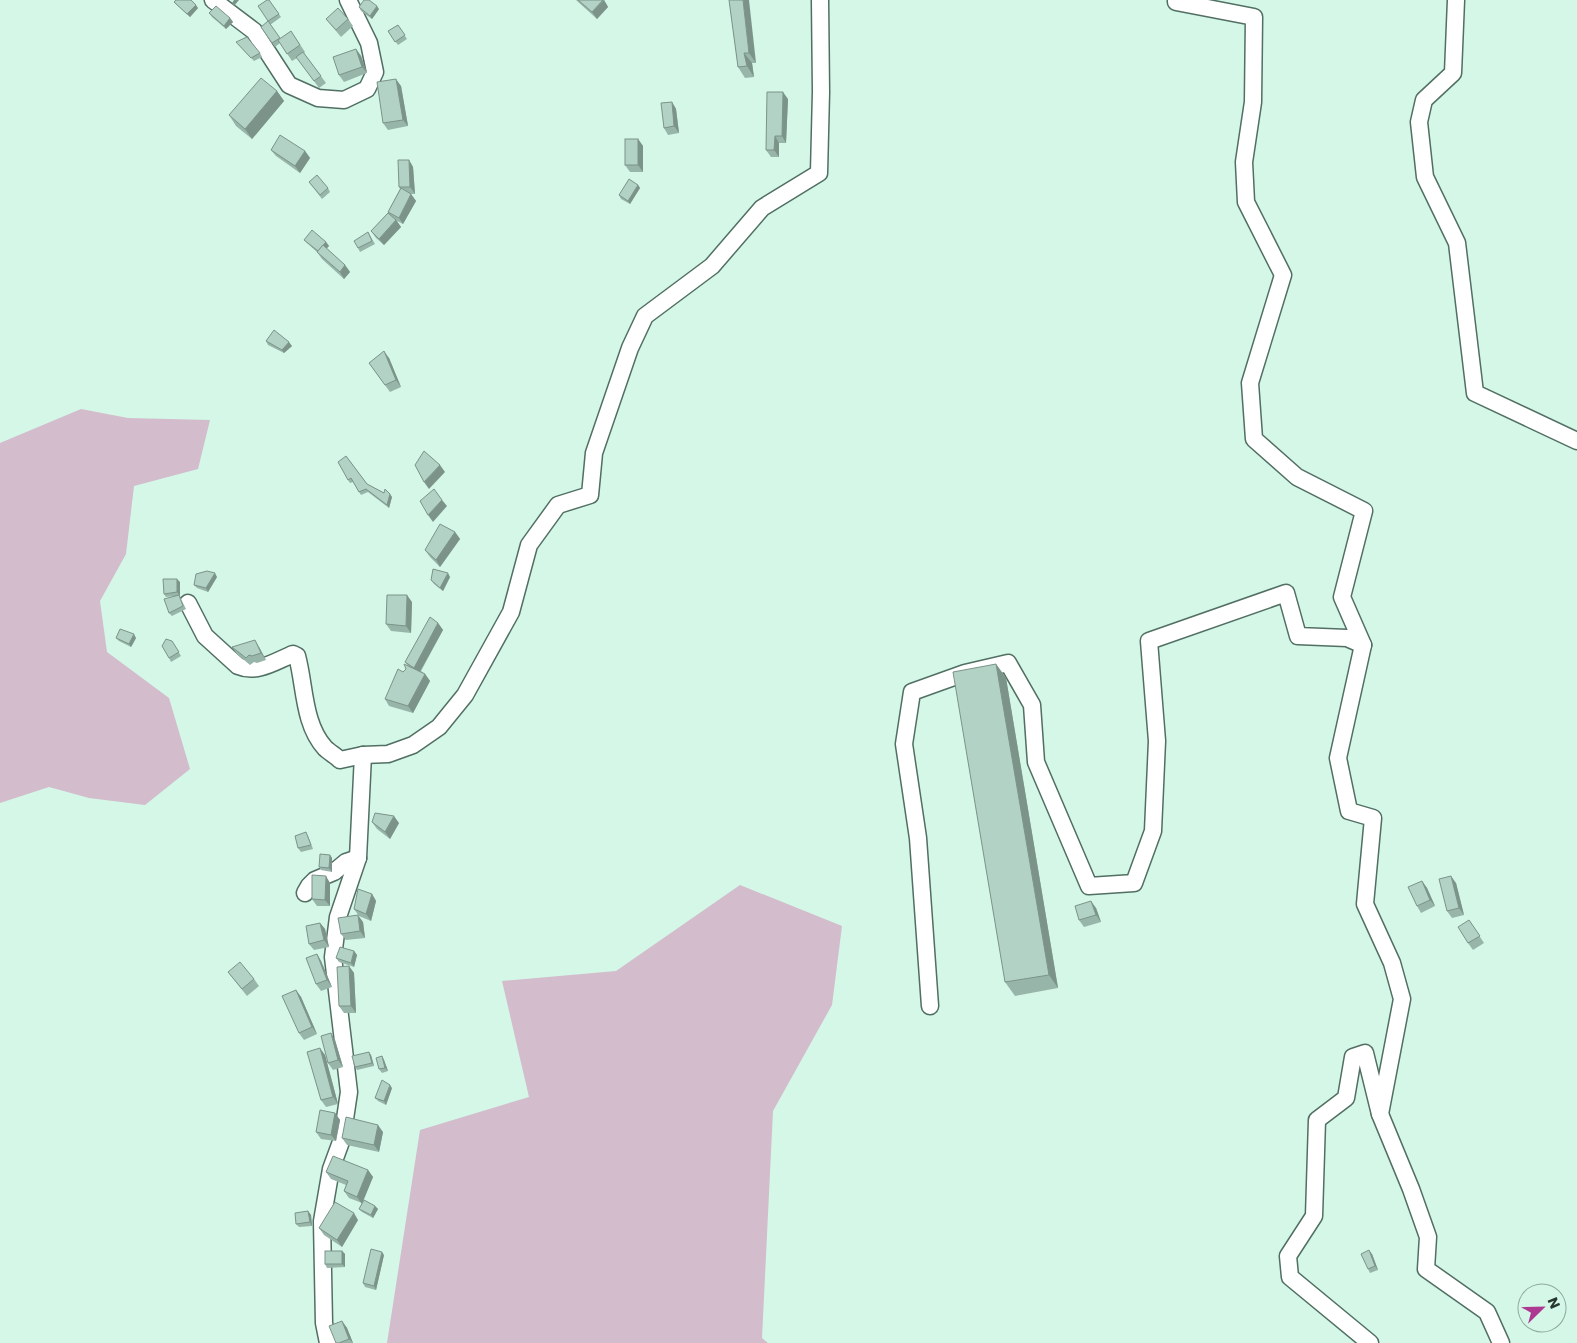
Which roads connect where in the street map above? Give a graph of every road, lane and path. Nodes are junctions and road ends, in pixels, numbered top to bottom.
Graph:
1 (212, 0) edge
2 (348, 0) edge
3 (820, 0) edge
4 (1176, 0) edge
5 (1456, 0) edge
6 (1577, 441) edge
7 (188, 603) dead end
8 (1363, 645) junction
9 (363, 756) junction
10 (358, 858) junction
11 (305, 893) dead end
12 (930, 1006) dead end
13 (1380, 1114) junction
14 (328, 1343) edge
15 (1370, 1343) edge
16 (1502, 1343) edge

1 - 2 street
3 - 9 street
4 - 8 street
5 - 6 street
7 - 9 street
8 - 12 street
8 - 13 street
9 - 10 street
10 - 11 street
10 - 14 street
13 - 15 street
13 - 16 street

